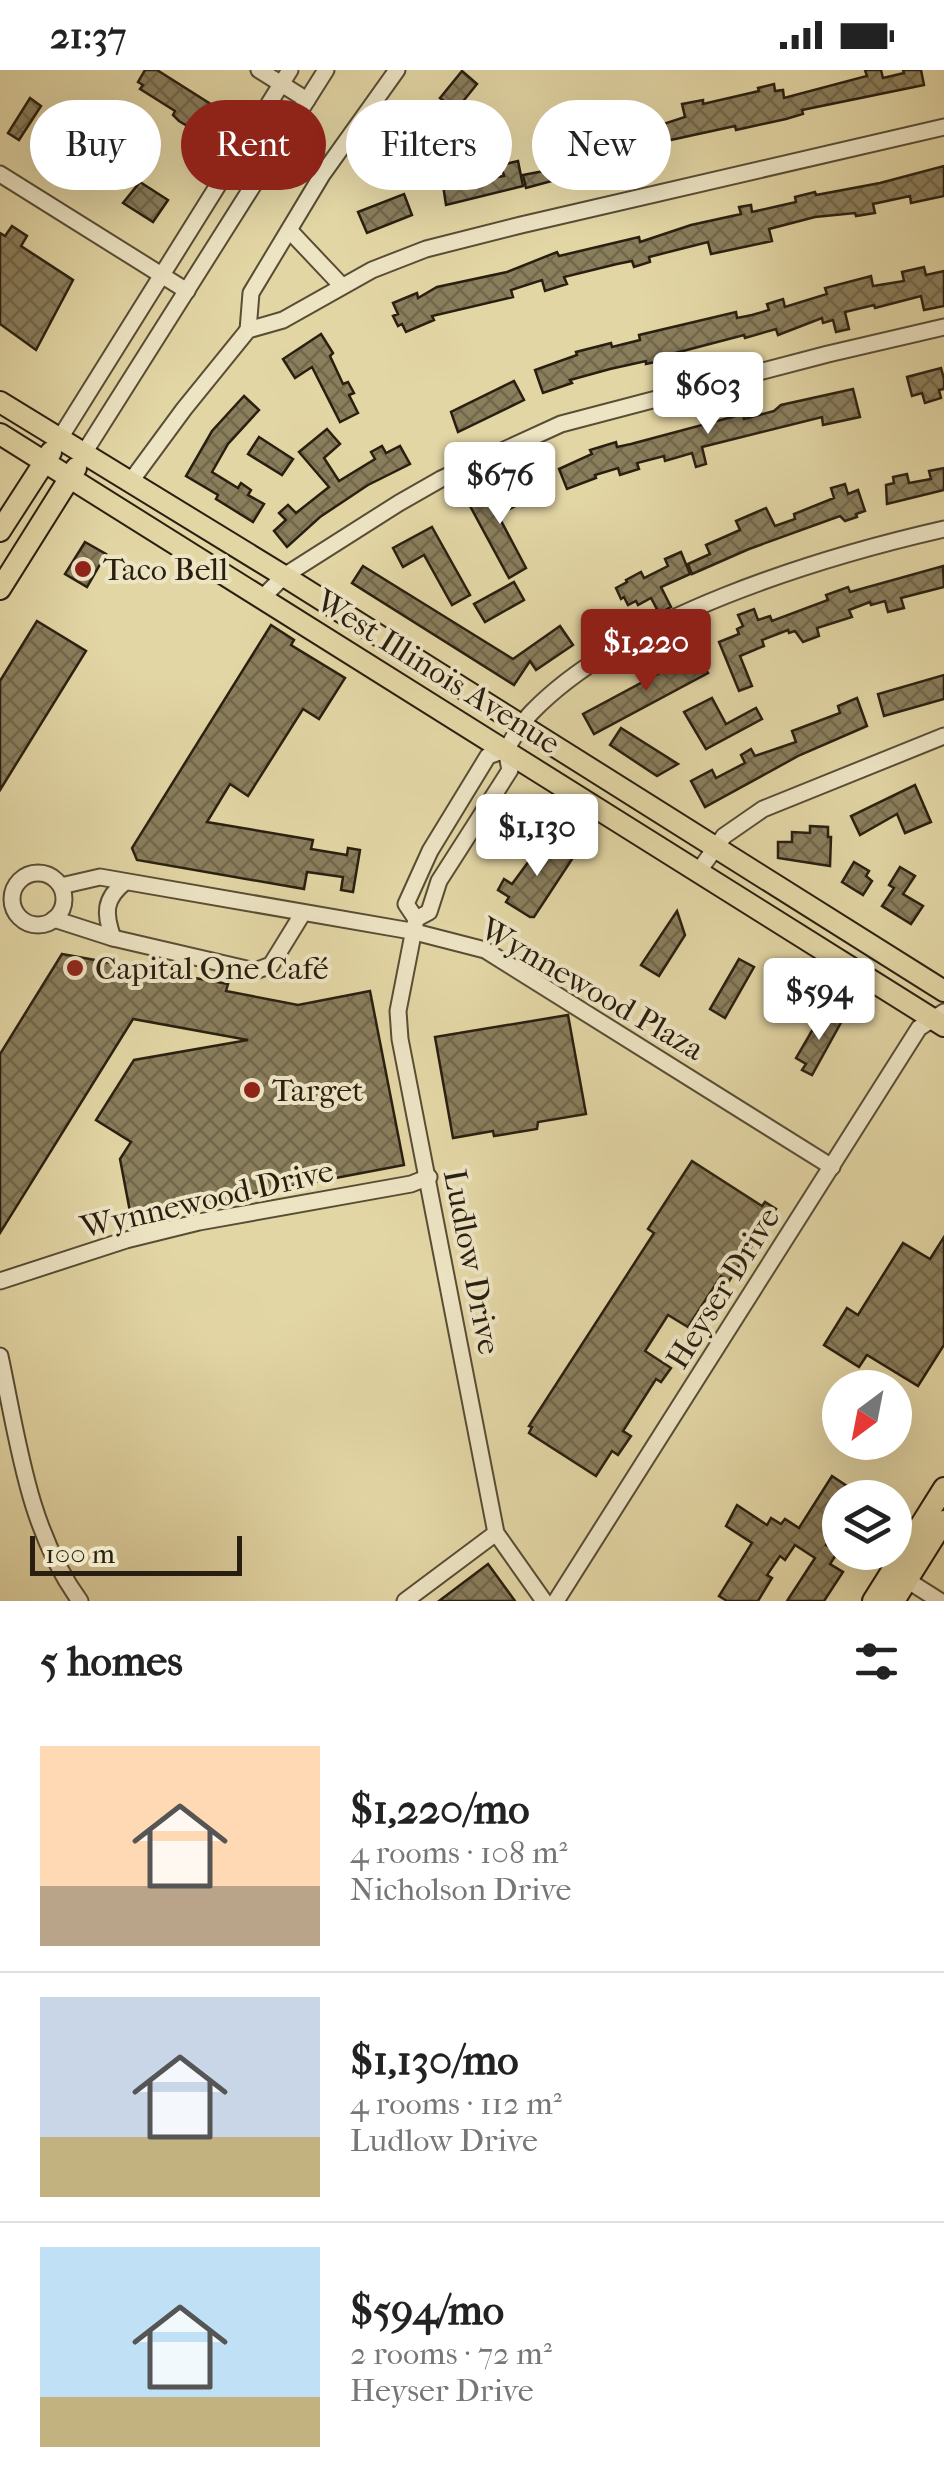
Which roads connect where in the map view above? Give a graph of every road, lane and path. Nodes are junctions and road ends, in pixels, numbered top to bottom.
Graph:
1 (259, 70) edge
2 (326, 70) edge
3 (397, 70) edge
4 (285, 77) edge
5 (307, 100) joint
6 (944, 127) edge
7 (0, 174) edge
8 (251, 190) edge
9 (290, 231) junction
10 (162, 276) junction
11 (342, 285) junction
12 (187, 292) junction
13 (944, 327) edge
14 (248, 330) junction
15 (0, 402) edge
16 (0, 434) edge
17 (60, 438) junction
18 (84, 453) junction
19 (45, 461) junction
20 (71, 476) junction
21 (131, 481) junction
22 (944, 528) edge
23 (0, 532) edge
24 (284, 576) junction
25 (0, 589) edge
26 (263, 597) junction
27 (521, 725) junction
28 (944, 736) edge
29 (506, 750) junction
30 (714, 848) junction
31 (698, 872) junction
32 (125, 882) junction
33 (60, 886) junction
34 (7, 889) edge
35 (303, 913) junction
36 (54, 919) junction
37 (413, 925) junction
38 (113, 938) junction
39 (944, 991) edge
40 (940, 1019) edge
41 (832, 1167) junction
42 (429, 1177) junction
43 (0, 1281) edge
44 (0, 1356) edge
45 (944, 1488) edge
46 (944, 1520) edge
47 (496, 1533) junction
48 (899, 1576) junction
49 (80, 1601) edge
50 (405, 1601) edge
51 (544, 1601) edge
52 (556, 1601) edge
53 (873, 1601) edge
54 (894, 1601) edge
55 (940, 1601) edge

1 - 4 street
2 - 5 street
3 - 9 street
4 - 5 street
4 - 10 street
6 - 11 street
7 - 10 street
8 - 12 street
9 - 11 street
9 - 14 street
10 - 12 street
10 - 17 street
11 - 14 street
12 - 18 street
13 - 24 street
14 - 21 street
15 - 17 main road, West Illinois Avenue
16 - 19 main road, West Illinois Avenue
17 - 18 main road, West Illinois Avenue
17 - 19 main road
18 - 20 main road
18 - 21 main road, West Illinois Avenue
19 - 20 main road, West Illinois Avenue
19 - 23 main road
20 - 25 main road
20 - 26 main road, West Illinois Avenue
21 - 24 main road, West Illinois Avenue
22 - 27 street
24 - 26 street
24 - 27 main road, West Illinois Avenue
26 - 29 main road, West Illinois Avenue
27 - 29 street
27 - 30 main road, West Illinois Avenue
28 - 30 street
29 - 31 main road, West Illinois Avenue
29 - 37 street, Ludlow Drive
29 - 37 street, Ludlow Drive
30 - 31 street
30 - 39 main road, West Illinois Avenue
31 - 40 main road, West Illinois Avenue
32 - 33 street, Wynnewood Plaza
32 - 35 street, Wynnewood Plaza
32 - 38 street
33 - 34 street
33 - 36 street
34 - 36 street
35 - 37 street, Wynnewood Plaza
35 - 38 street
36 - 38 street
37 - 41 street, Wynnewood Plaza
37 - 42 street, Ludlow Drive
40 - 41 street, Heyser Drive
41 - 52 street, Heyser Drive
42 - 43 street, Wynnewood Drive
42 - 47 street, Ludlow Drive
44 - 49 street
45 - 48 main road
46 - 48 main road
47 - 50 street
47 - 51 street, Ludlow Drive
48 - 53 main road
48 - 54 main road
48 - 55 street

